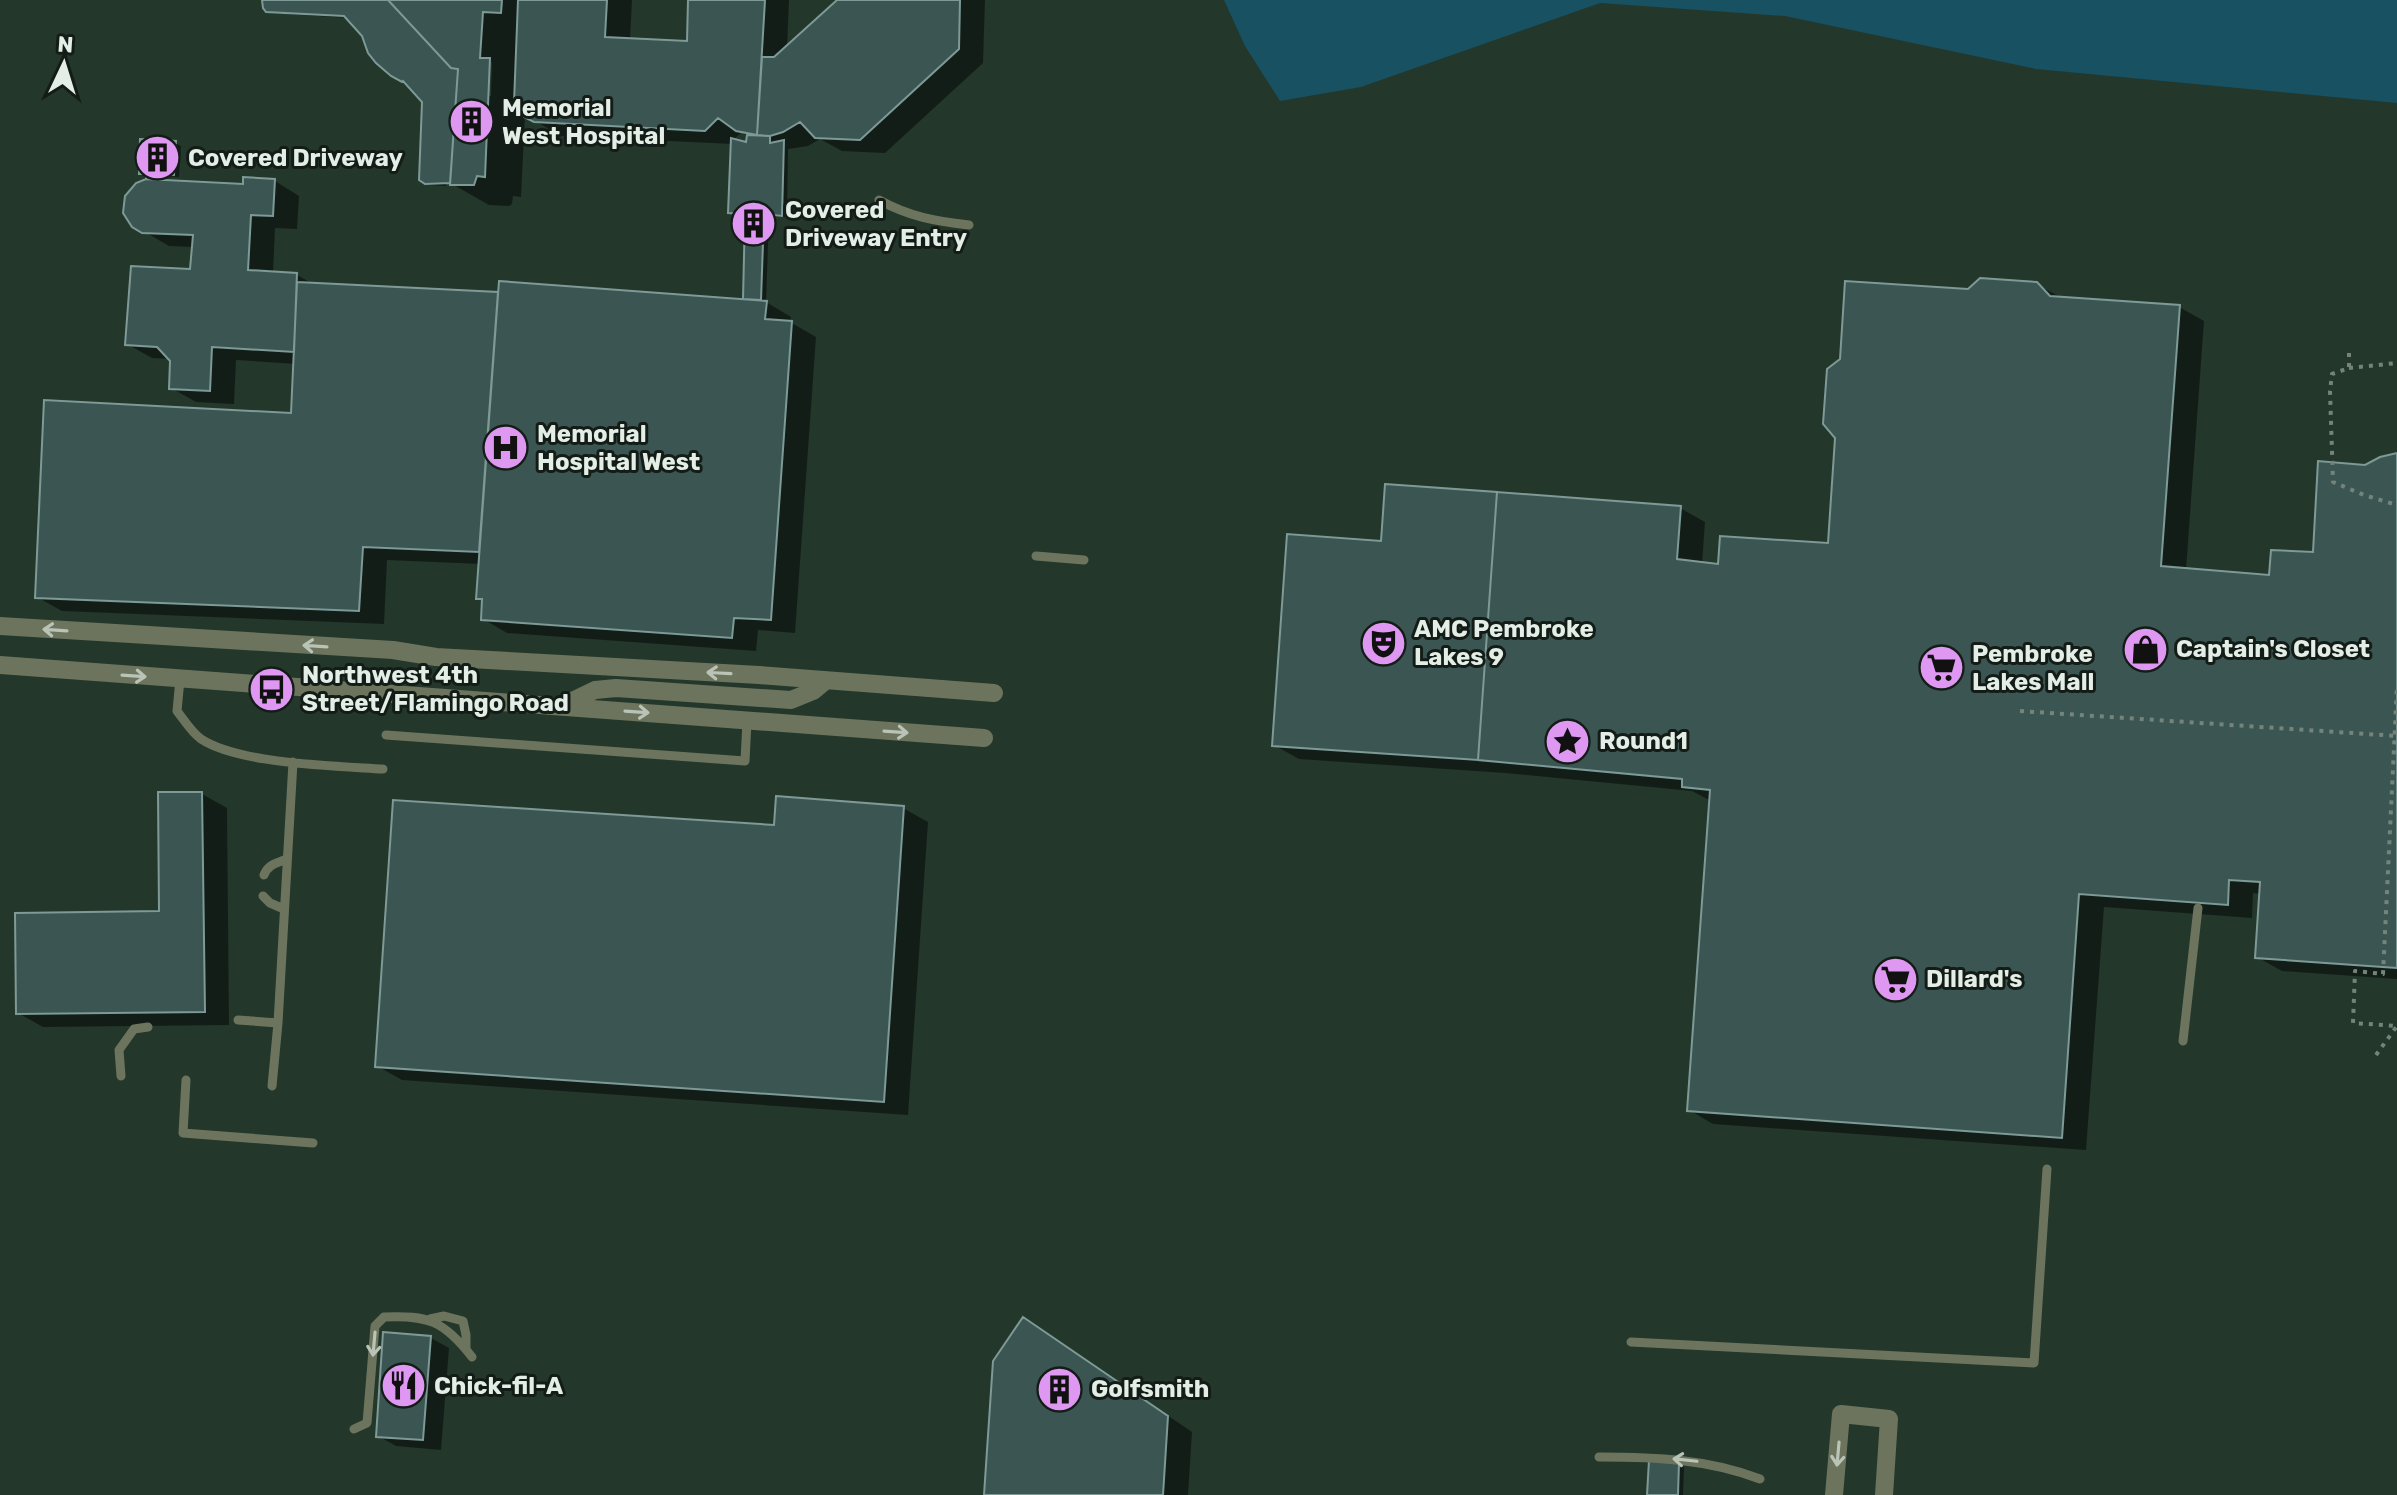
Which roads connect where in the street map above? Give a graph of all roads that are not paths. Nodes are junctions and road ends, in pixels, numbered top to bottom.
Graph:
1 (879, 200) dead end
2 (969, 225) dead end
3 (1036, 556) dead end
4 (1084, 560) dead end
5 (0, 626) edge
6 (0, 665) edge
7 (759, 675) junction
8 (180, 679) junction
9 (825, 681) junction
10 (994, 693) dead end
11 (745, 697) junction
12 (559, 707) junction
13 (747, 721) junction
14 (386, 735) dead end
15 (984, 738) dead end
16 (293, 762) junction
17 (383, 769) dead end
18 (287, 859) junction
19 (264, 875) dead end
20 (263, 896) dead end
21 (2198, 908) dead end
22 (284, 909) junction
23 (238, 1020) dead end
24 (278, 1023) junction
25 (148, 1027) dead end
26 (2183, 1041) dead end
27 (121, 1076) dead end
28 (186, 1080) dead end
29 (272, 1086) dead end
30 (313, 1143) dead end
31 (2047, 1169) dead end
32 (430, 1319) junction
33 (1631, 1342) dead end
34 (354, 1429) dead end
35 (1599, 1457) dead end
36 (1760, 1479) dead end
37 (1834, 1495) edge
38 (1884, 1495) edge

1 - 2 lane
3 - 4 lane
7 -> 5 street
6 -> 8 street
7 - 9 street
7 - 11 street
8 - 12 street
8 - 16 lane
9 - 10 street
9 - 11 street
11 - 12 street
12 -> 13 street
13 - 14 lane
13 -> 15 street
16 - 17 lane
16 - 18 lane
18 - 19 lane
18 - 22 lane
20 - 22 lane
21 - 26 lane
22 - 24 lane
23 - 24 lane
24 - 29 lane
25 - 27 lane
28 - 30 lane
31 - 33 lane
32 - 32 lane
32 -> 34 lane
36 -> 35 lane
38 -> 37 street

